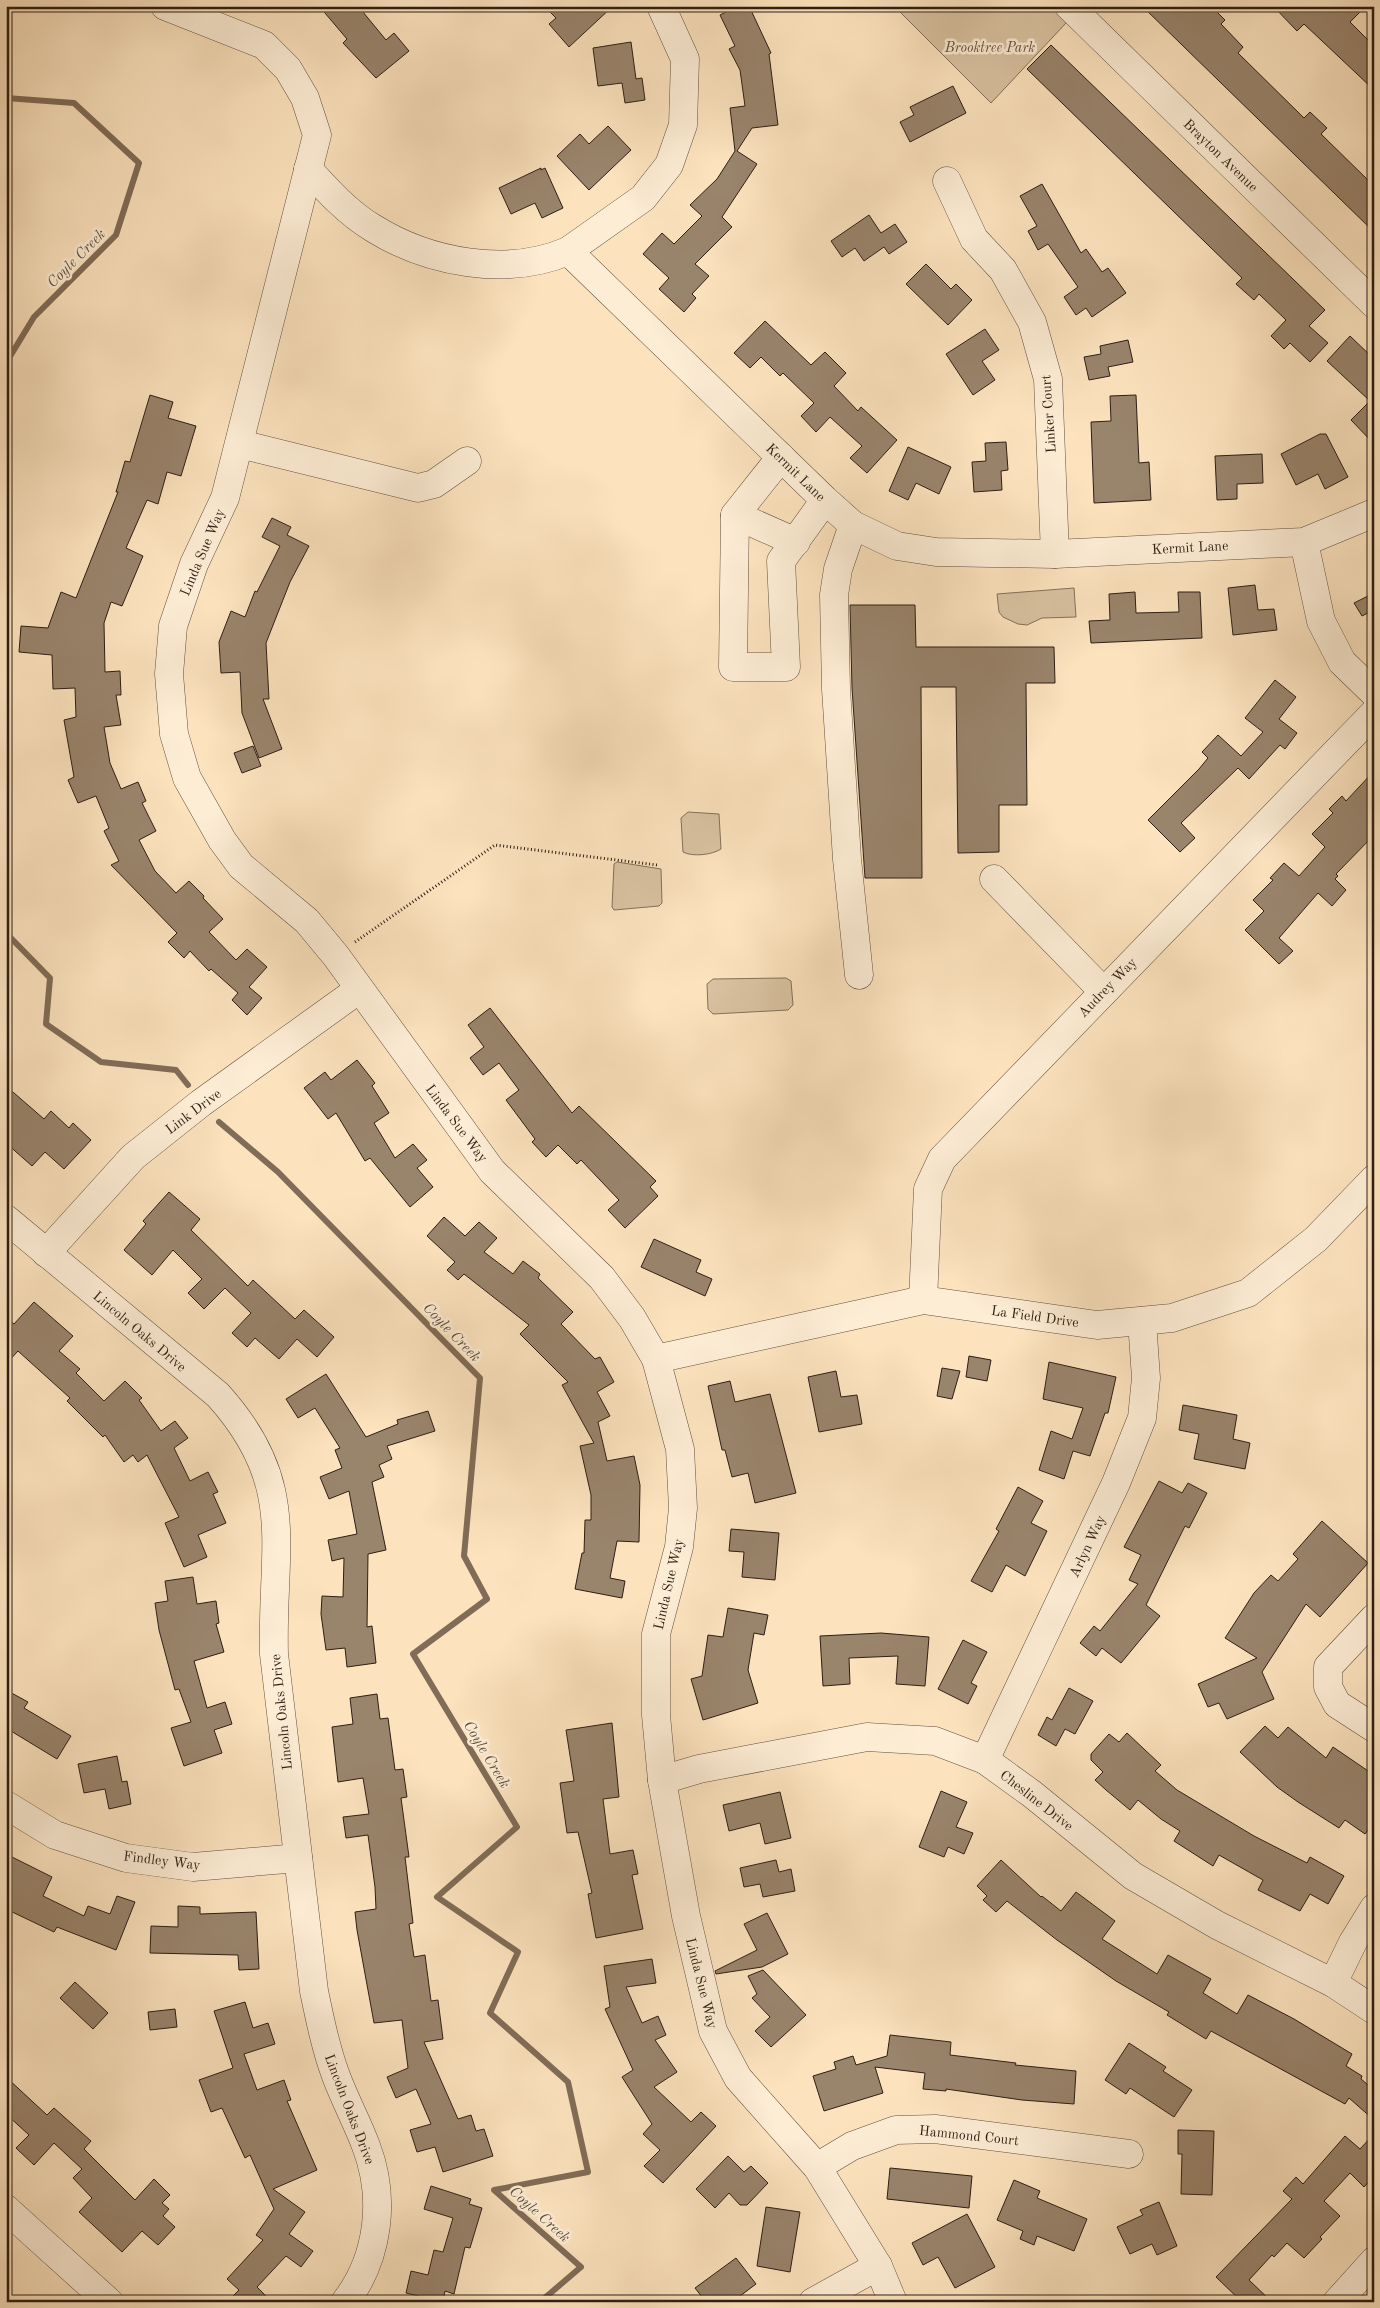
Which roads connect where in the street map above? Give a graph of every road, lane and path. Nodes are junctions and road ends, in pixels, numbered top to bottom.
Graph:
1 (165, 6) edge
2 (661, 6) edge
3 (1069, 6) edge
4 (308, 169) junction
5 (947, 181) dead end
6 (568, 250) junction
7 (1374, 304) edge
8 (240, 444) junction
9 (781, 457) junction
10 (467, 461) dead end
11 (825, 500) junction
12 (1374, 513) edge
13 (735, 515) junction
14 (853, 525) junction
15 (796, 542) junction
16 (1304, 542) junction
17 (1055, 554) junction
18 (1374, 693) edge
19 (1374, 714) edge
20 (657, 865) dead end
21 (994, 879) dead end
22 (352, 944) dead end
23 (859, 975) dead end
24 (358, 990) junction
25 (1103, 990) junction
26 (1374, 1179) edge
27 (6, 1219) edge
28 (46, 1253) junction
29 (923, 1300) junction
30 (1142, 1321) junction
31 (656, 1359) junction
32 (1374, 1618) edge
33 (1374, 1728) edge
34 (986, 1760) junction
35 (662, 1780) junction
36 (6, 1805) edge
37 (298, 1858) junction
38 (1374, 1908) edge
39 (1333, 1983) junction
40 (1374, 2010) edge
41 (1129, 2154) dead end
42 (817, 2167) junction
43 (6, 2209) edge
44 (1374, 2261) edge
45 (878, 2266) junction
46 (109, 2302) edge
47 (345, 2302) edge
48 (813, 2302) edge
49 (893, 2302) edge
50 (1337, 2302) edge

1 - 4 street, Linda Sue Way
2 - 6 street
3 - 7 street, Brayton Avenue
4 - 6 street
4 - 8 street, Linda Sue Way
5 - 17 street, Linker Court
6 - 9 street, Kermit Lane
8 - 10 street
8 - 24 street, Linda Sue Way
9 - 11 street, Kermit Lane
9 - 13 street
11 - 14 street, Kermit Lane
11 - 15 street
12 - 16 street, Kermit Lane
13 - 15 street
13 - 15 street
14 - 17 street, Kermit Lane
14 - 23 street
16 - 17 street, Kermit Lane
16 - 18 street
19 - 25 street, Audrey Way
20 - 22 path
21 - 25 street
24 - 28 street, Link Drive
24 - 31 street, Linda Sue Way
25 - 29 street, Audrey Way
26 - 30 street, La Field Drive
27 - 28 street, Lincoln Oaks Drive
28 - 37 street, Lincoln Oaks Drive
29 - 30 street, La Field Drive
29 - 31 street, La Field Drive
30 - 34 street, Arlyn Way
31 - 35 street, Linda Sue Way
32 - 33 street
34 - 35 street, Chesline Drive
34 - 39 street, Chesline Drive
35 - 42 street, Linda Sue Way
36 - 37 street, Findley Way
37 - 47 street, Lincoln Oaks Drive
38 - 39 street
39 - 40 street, Chesline Drive
41 - 42 street, Hammond Court
42 - 45 street, Linda Sue Way
43 - 46 street
44 - 50 street
45 - 48 street
45 - 49 street, Linda Sue Way

